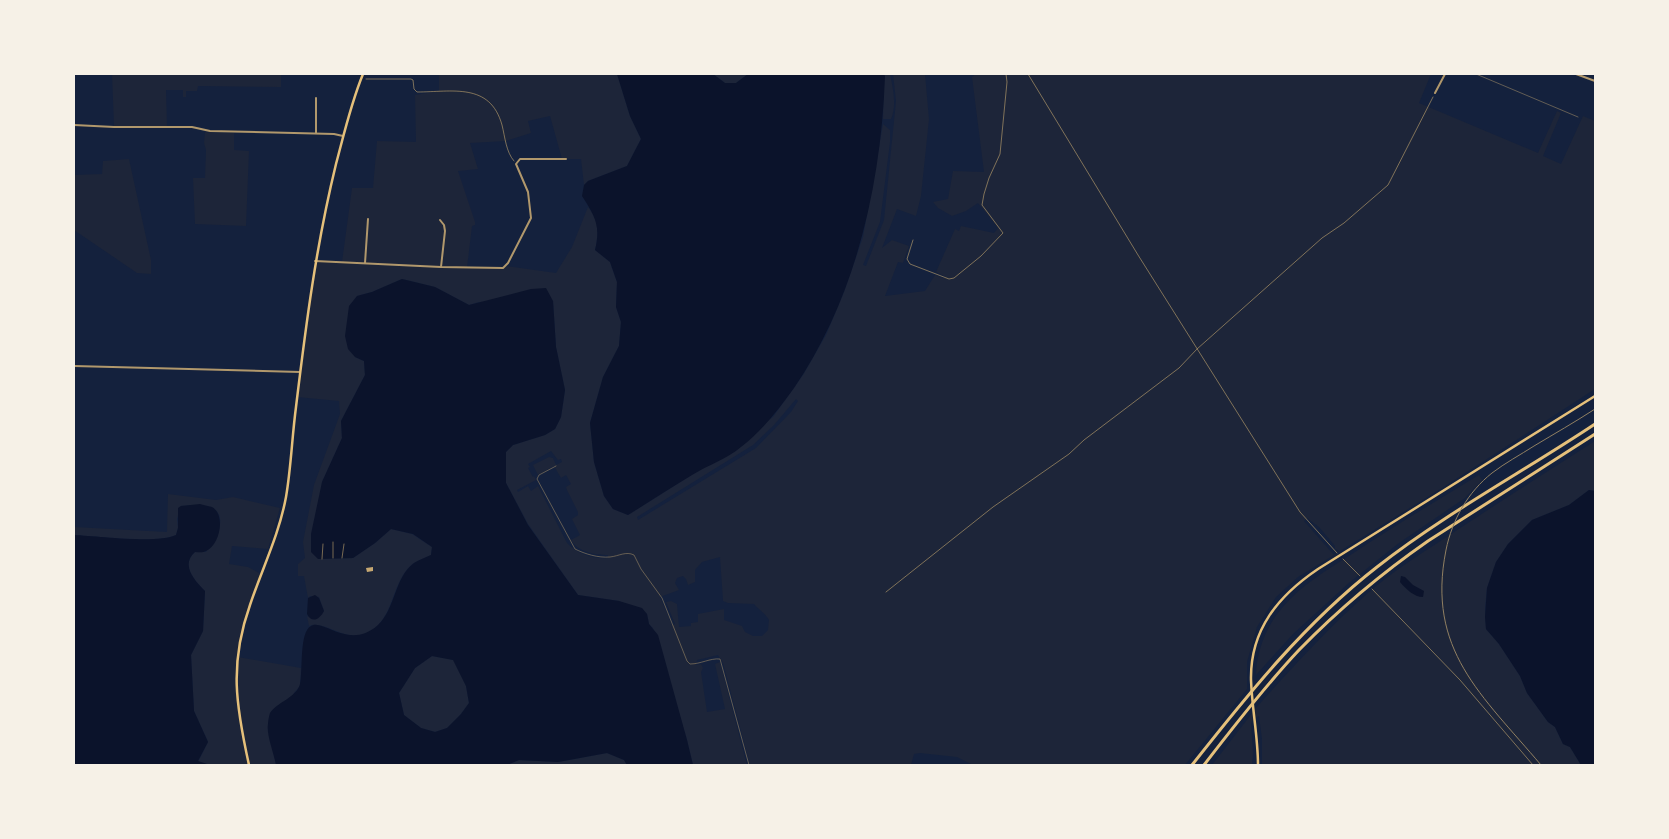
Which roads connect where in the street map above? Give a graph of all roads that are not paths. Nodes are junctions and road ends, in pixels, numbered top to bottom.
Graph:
1 (363, 74) edge
2 (1445, 74) edge
3 (1476, 74) edge
4 (1576, 74) edge
5 (1595, 81) edge
6 (1434, 93) road end
7 (316, 98) dead end
8 (1578, 117) dead end
9 (74, 124) edge
10 (316, 133) junction
11 (343, 136) junction
12 (566, 160) dead end
13 (368, 219) dead end
14 (440, 220) dead end
15 (315, 261) junction
16 (365, 263) junction
17 (441, 268) junction
18 (74, 366) edge
19 (300, 372) junction
20 (1595, 396) edge
21 (1595, 424) edge
22 (1595, 434) edge
23 (556, 466) dead end
24 (249, 765) edge
25 (749, 765) edge
26 (1192, 765) edge
27 (1204, 765) edge
28 (1258, 765) edge

1 - 11 main road
2 - 6 street
3 - 8 lane
4 - 5 street
7 - 10 street
9 - 10 street
10 - 11 street
11 - 15 main road
12 - 17 street
13 - 16 street
14 - 17 street
15 - 16 street
15 - 19 main road
16 - 17 street
18 - 19 street
19 - 24 main road
20 - 28 main road
21 - 26 highway
22 - 27 highway
23 - 25 lane

